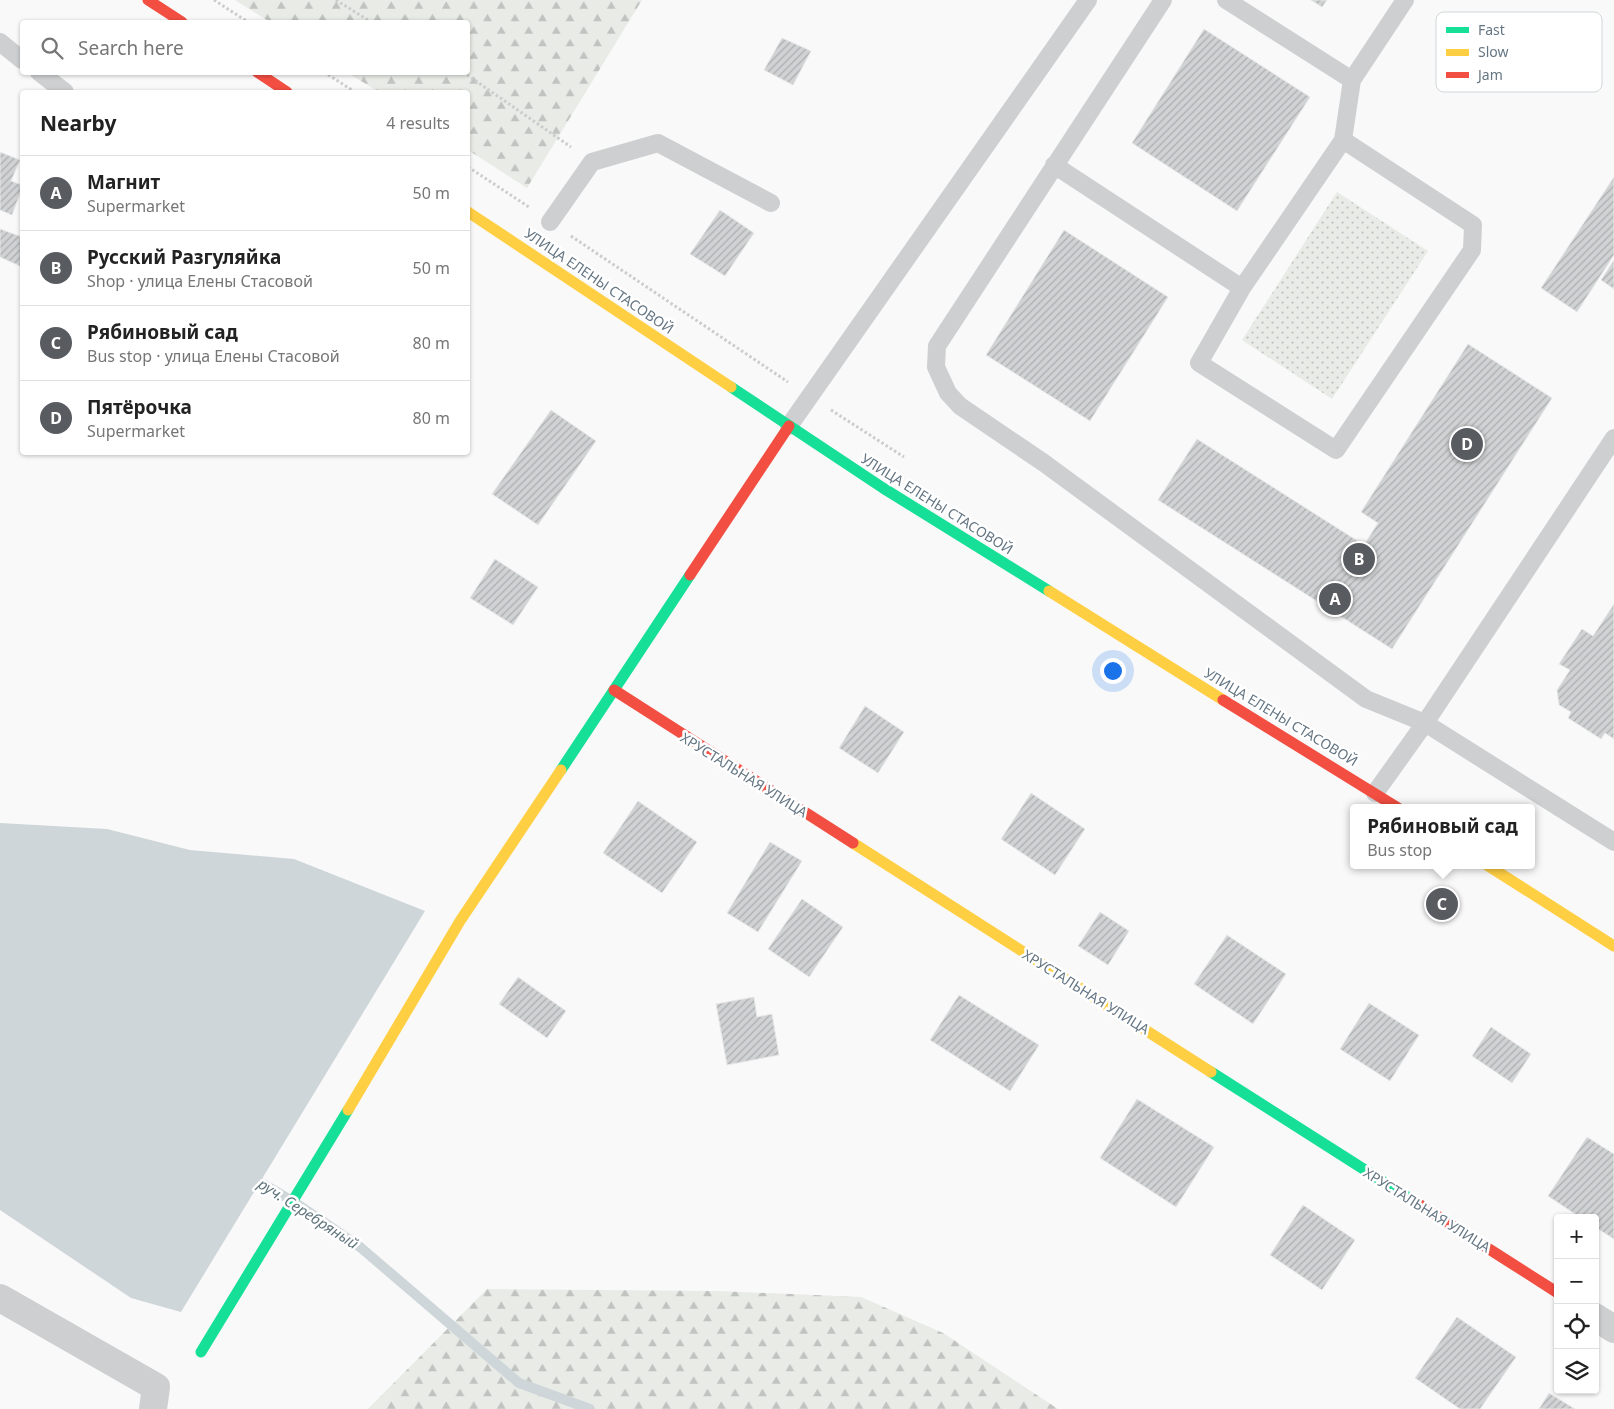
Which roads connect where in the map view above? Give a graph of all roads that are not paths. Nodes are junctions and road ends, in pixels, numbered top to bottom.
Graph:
1 (148, 0) edge
2 (1088, 0) edge
3 (1163, 0) edge
4 (1226, 0) edge
5 (1405, 0) edge
6 (179, 20) edge
7 (0, 42) edge
8 (20, 58) edge
9 (43, 75) edge
10 (262, 75) edge
11 (1352, 80) junction
12 (62, 90) edge
13 (284, 90) edge
14 (1343, 140) junction
15 (1054, 165) junction
16 (771, 203) dead end
17 (470, 213) edge
18 (550, 222) road end
19 (1242, 288) junction
20 (789, 426) junction
21 (1614, 438) edge
22 (614, 690) junction
23 (1425, 723) junction
24 (1375, 793) junction
25 (1392, 804) edge
26 (1614, 842) edge
27 (1493, 869) edge
28 (1614, 946) edge
29 (1554, 1290) edge
30 (0, 1298) edge
31 (1599, 1320) edge
32 (1614, 1329) edge
33 (201, 1352) dead end
34 (154, 1398) edge

1 - 6 street
2 - 20 lane
3 - 15 lane
4 - 11 lane
5 - 11 lane
7 - 8 lane
9 - 12 lane
10 - 13 street
11 - 14 lane
14 - 19 lane
14 - 19 lane
15 - 19 lane
15 - 23 lane
16 - 18 lane
17 - 20 street, УЛИЦА ЕЛЕНЫ СТАСОВОЙ
20 - 22 street
20 - 24 street, УЛИЦА ЕЛЕНЫ СТАСОВОЙ
21 - 23 lane
22 - 29 street, ХРУСТАЛЬНАЯ УЛИЦА
22 - 33 street
23 - 24 lane
23 - 26 lane
24 - 25 street, УЛИЦА ЕЛЕНЫ СТАСОВОЙ
27 - 28 street
30 - 34 street
31 - 32 street

